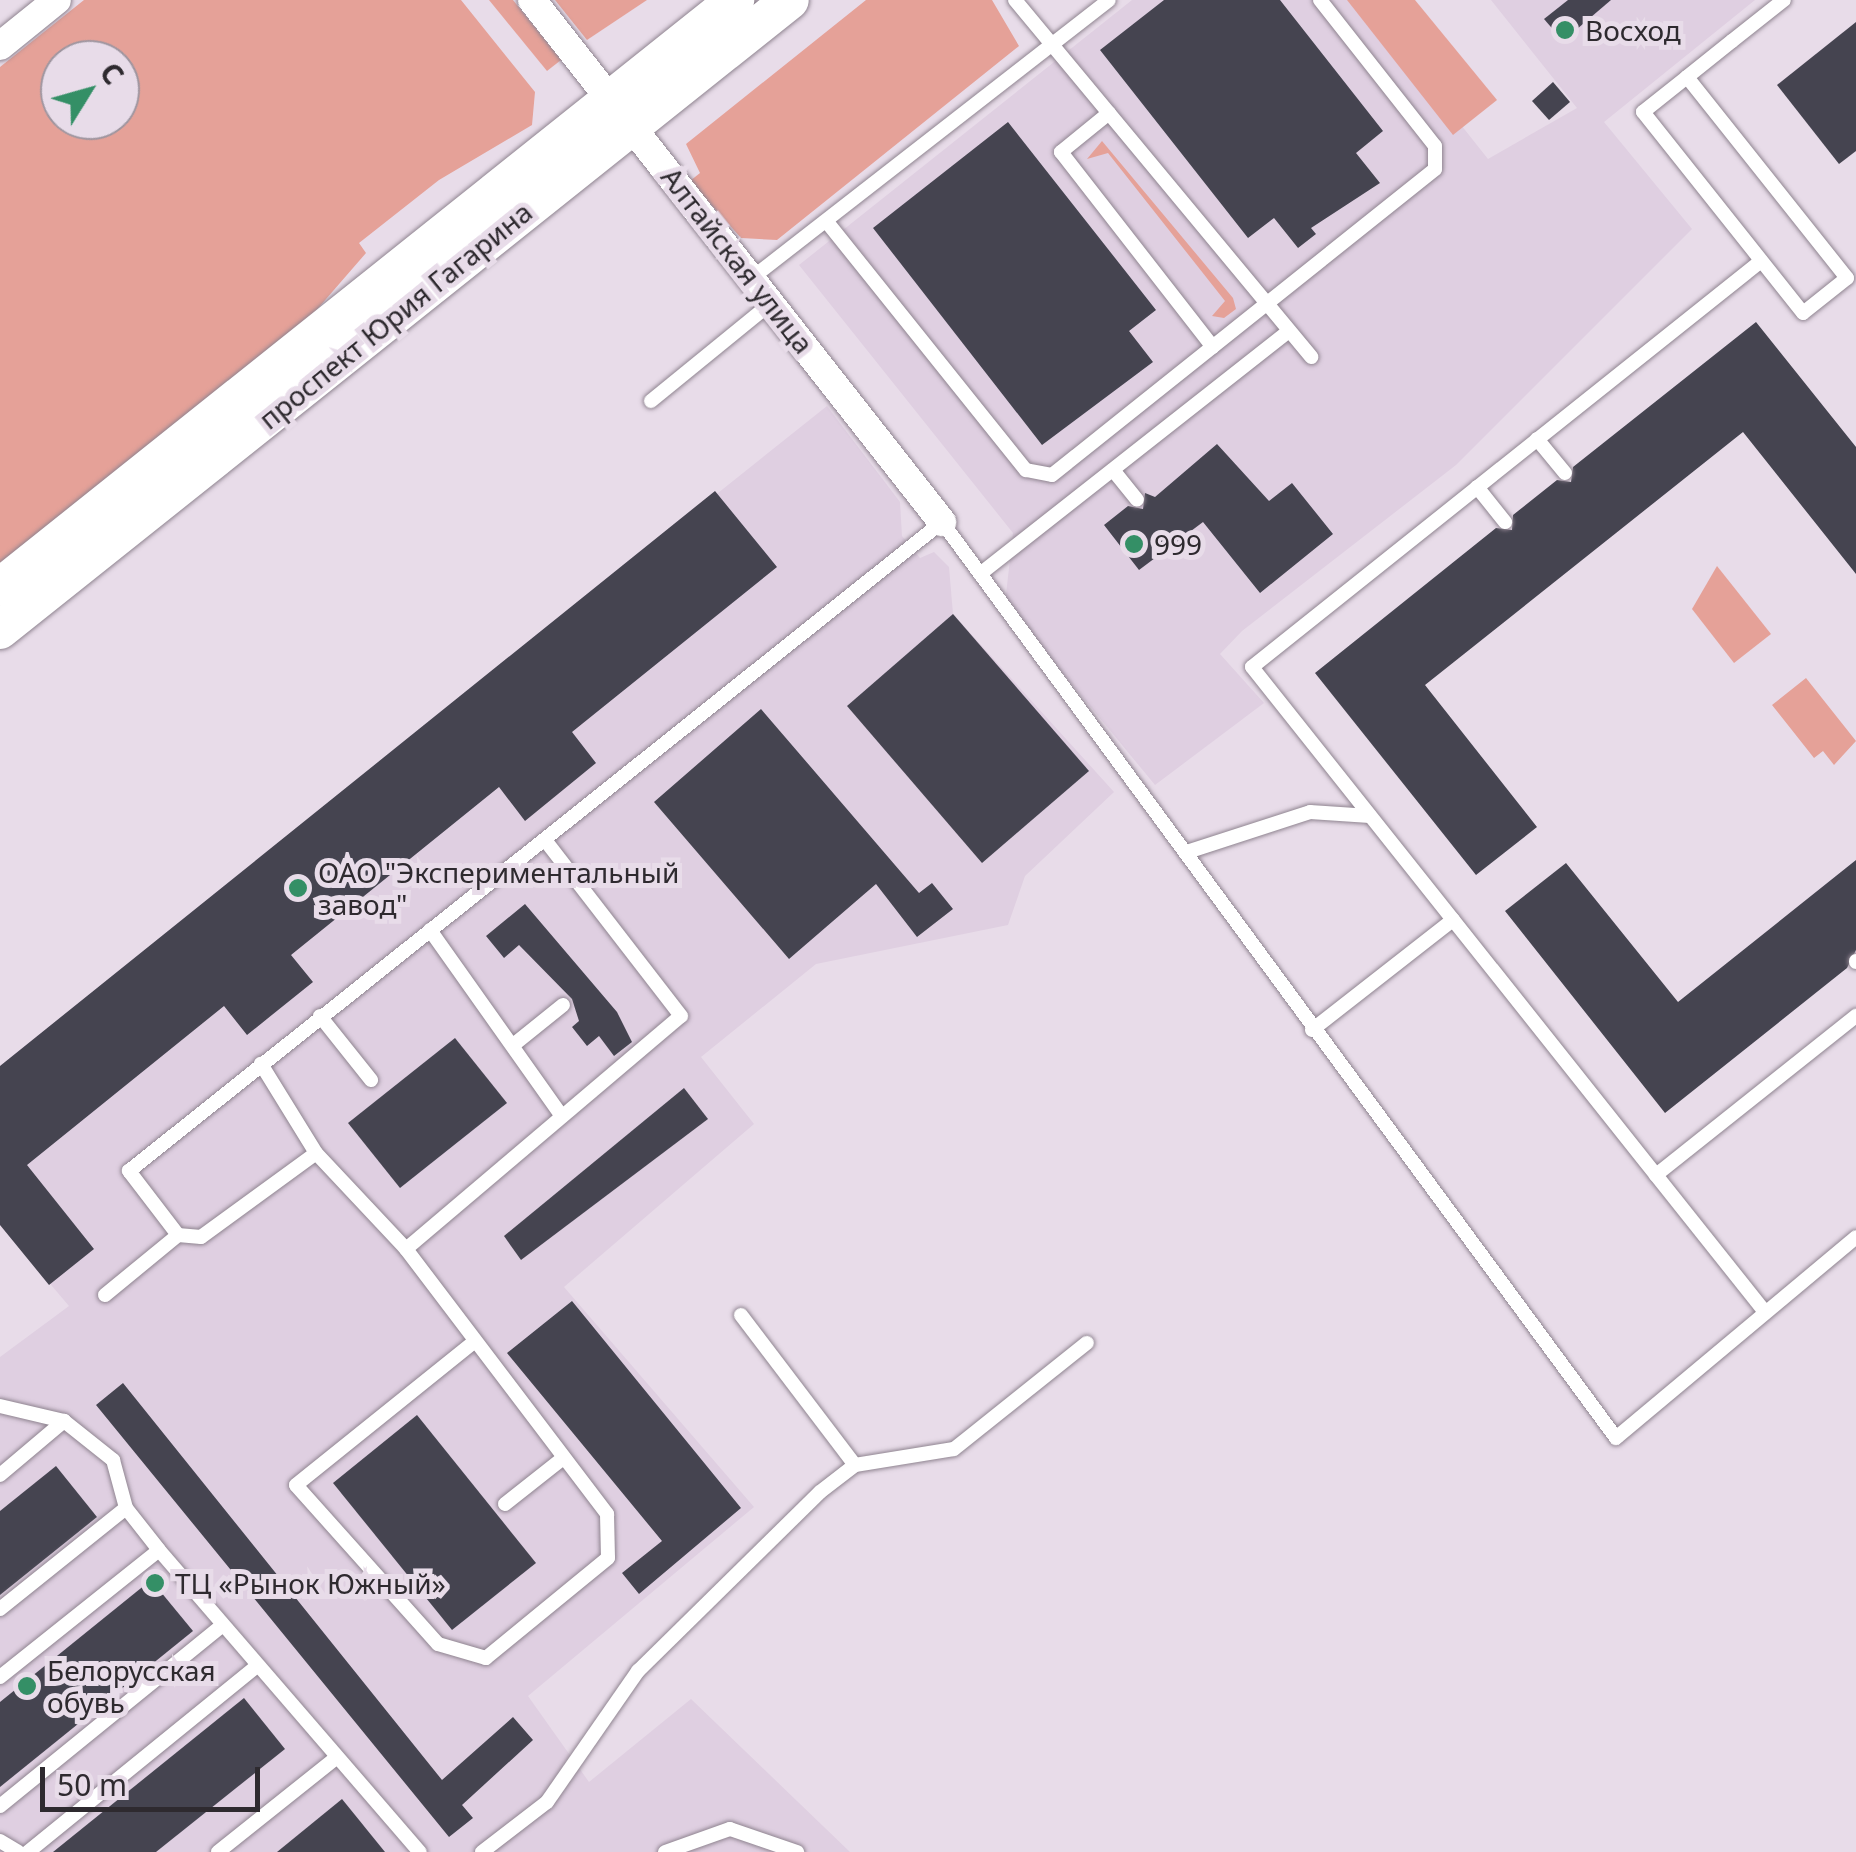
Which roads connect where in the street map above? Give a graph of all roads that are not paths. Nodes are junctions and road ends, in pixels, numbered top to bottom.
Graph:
1 (57, 0) edge
2 (532, 0) edge
3 (735, 0) edge
4 (790, 0) edge
5 (1015, 0) edge
6 (1109, 0) edge
7 (1320, 0) edge
8 (1784, 0) edge
9 (1053, 45) junction
10 (0, 46) edge
11 (1687, 77) junction
12 (621, 112) junction
13 (1109, 114) junction
14 (827, 222) junction
15 (1761, 261) junction
16 (752, 278) junction
17 (771, 303) junction
18 (1266, 304) junction
19 (1287, 332) junction
20 (1212, 347) junction
21 (1311, 356) dead end
22 (651, 401) dead end
23 (1538, 440) junction
24 (1114, 470) junction
25 (1565, 474) dead end
26 (1478, 487) junction
27 (1136, 500) dead end
28 (942, 522) junction
29 (1505, 522) dead end
30 (980, 574) junction
31 (0, 587) edge
32 (0, 630) edge
33 (1370, 816) junction
34 (545, 840) junction
35 (1190, 852) junction
36 (1453, 920) junction
37 (430, 930) junction
38 (563, 1005) dead end
39 (320, 1016) junction
40 (1856, 1016) edge
41 (1312, 1030) junction
42 (517, 1042) junction
43 (260, 1064) junction
44 (371, 1080) dead end
45 (561, 1115) junction
46 (316, 1152) junction
47 (1656, 1175) junction
48 (178, 1235) junction
49 (1856, 1237) edge
50 (406, 1249) junction
51 (104, 1295) dead end
52 (1764, 1310) junction
53 (741, 1315) dead end
54 (474, 1342) junction
55 (1087, 1344) dead end
56 (0, 1406) edge
57 (64, 1422) junction
58 (562, 1459) junction
59 (855, 1466) junction
60 (0, 1475) edge
61 (505, 1504) dead end
62 (126, 1508) junction
63 (159, 1550) junction
64 (0, 1610) edge
65 (223, 1625) junction
66 (256, 1667) junction
67 (0, 1677) edge
68 (332, 1760) junction
69 (0, 1806) edge
70 (0, 1841) edge
71 (18, 1852) edge
72 (28, 1852) edge
73 (218, 1852) edge
74 (420, 1852) edge
75 (482, 1852) edge
76 (665, 1852) edge
77 (797, 1852) edge

1 - 10 street
2 - 12 street, Алтайская улица
3 - 12 main road, проспект Юрия Гагарина
4 - 12 main road, проспект Юрия Гагарина
5 - 9 lane
6 - 9 lane
7 - 18 lane
8 - 11 lane
9 - 13 lane
9 - 14 lane
11 - 15 lane
11 - 15 lane
12 - 16 street, Алтайская улица
12 - 31 main road, проспект Юрия Гагарина
12 - 32 main road, проспект Юрия Гагарина
13 - 18 lane
13 - 20 lane
14 - 16 lane
14 - 20 lane
15 - 23 lane
16 - 17 street, Алтайская улица
17 - 22 lane
17 - 28 street, Алтайская улица
18 - 19 lane
18 - 20 lane
19 - 21 lane
19 - 24 lane
23 - 25 lane
23 - 26 lane
24 - 27 lane
24 - 30 lane
26 - 29 lane
26 - 33 lane
28 - 30 lane
28 - 34 lane
30 - 35 lane
33 - 35 lane
33 - 36 lane
34 - 37 lane
34 - 45 lane
35 - 41 lane
36 - 41 lane
36 - 47 lane
37 - 39 lane
37 - 42 lane
38 - 42 lane
39 - 43 lane
39 - 44 lane
40 - 47 lane
41 - 52 lane
42 - 45 lane
43 - 46 lane
43 - 48 lane
45 - 50 lane
46 - 48 lane
46 - 50 lane
47 - 52 lane
48 - 51 lane
49 - 52 lane
50 - 54 lane
53 - 59 lane
54 - 58 lane
54 - 58 lane
55 - 59 lane
56 - 57 lane
57 - 60 lane
57 - 62 lane
58 - 61 lane
59 - 75 lane
62 - 63 lane
62 - 64 lane
63 - 65 lane
63 - 67 lane
65 - 66 lane
65 - 69 lane
66 - 68 lane
66 - 72 lane
68 - 73 lane
68 - 74 lane
70 - 71 lane
76 - 77 lane

